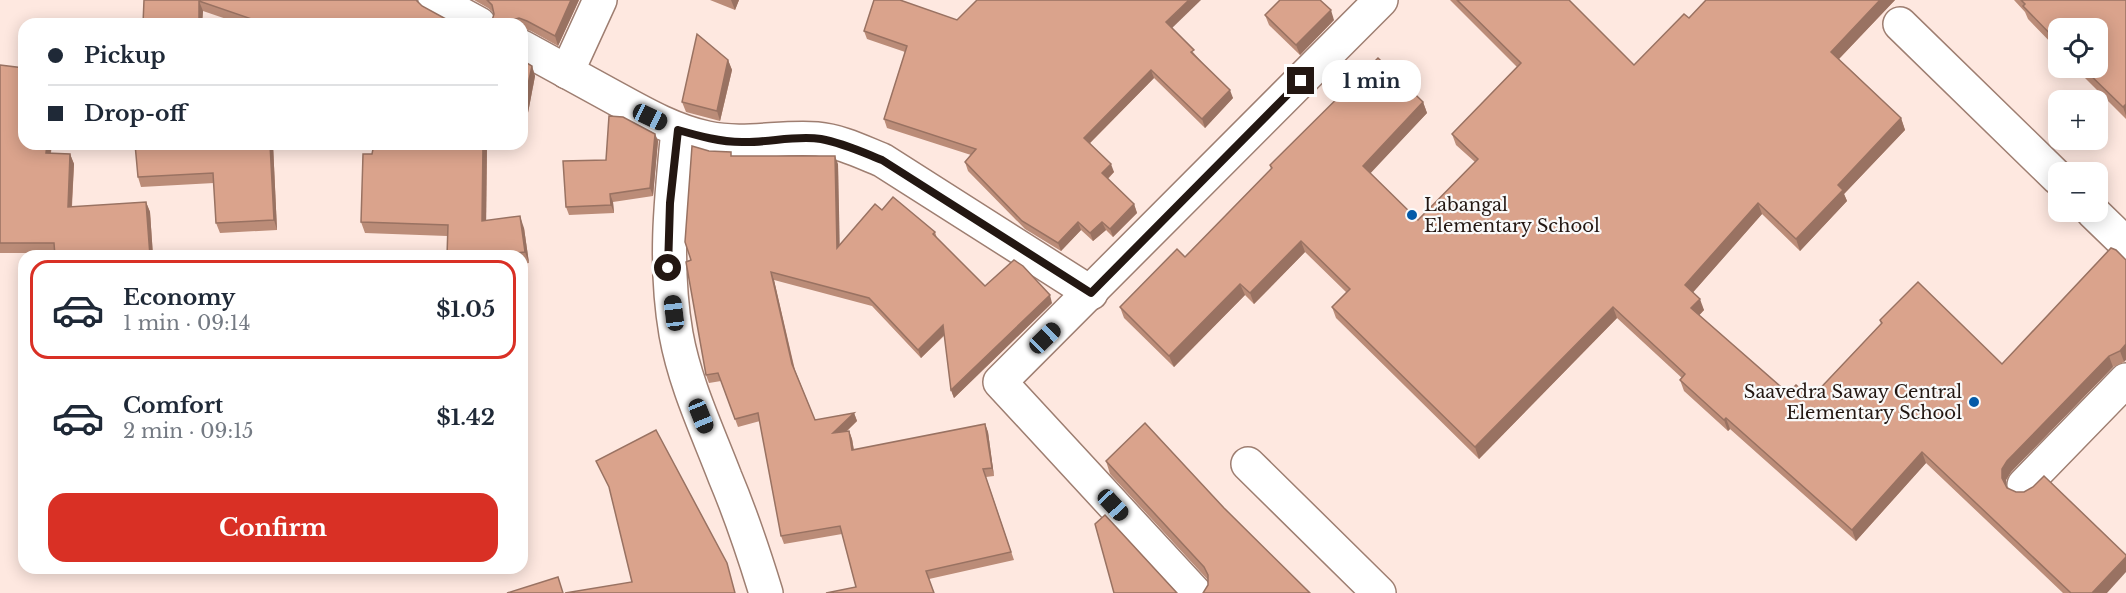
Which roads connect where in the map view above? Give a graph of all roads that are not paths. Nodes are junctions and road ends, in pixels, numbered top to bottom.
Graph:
1 (435, 0) edge
2 (600, 0) edge
3 (1381, 0) edge
4 (468, 18) edge
5 (1900, 24) dead end
6 (528, 50) edge
7 (567, 72) junction
8 (678, 130) junction
9 (2048, 168) edge
10 (2103, 222) edge
11 (2126, 244) edge
12 (1091, 293) junction
13 (2126, 380) edge
14 (1248, 464) dead end
15 (2024, 485) dead end
16 (766, 593) edge
17 (1195, 593) edge
18 (1379, 593) edge

1 - 4 street
2 - 7 street
3 - 12 street
5 - 9 street
6 - 7 street
7 - 8 street
8 - 12 street
8 - 16 street
10 - 11 street
12 - 17 street
13 - 15 street
14 - 18 street

